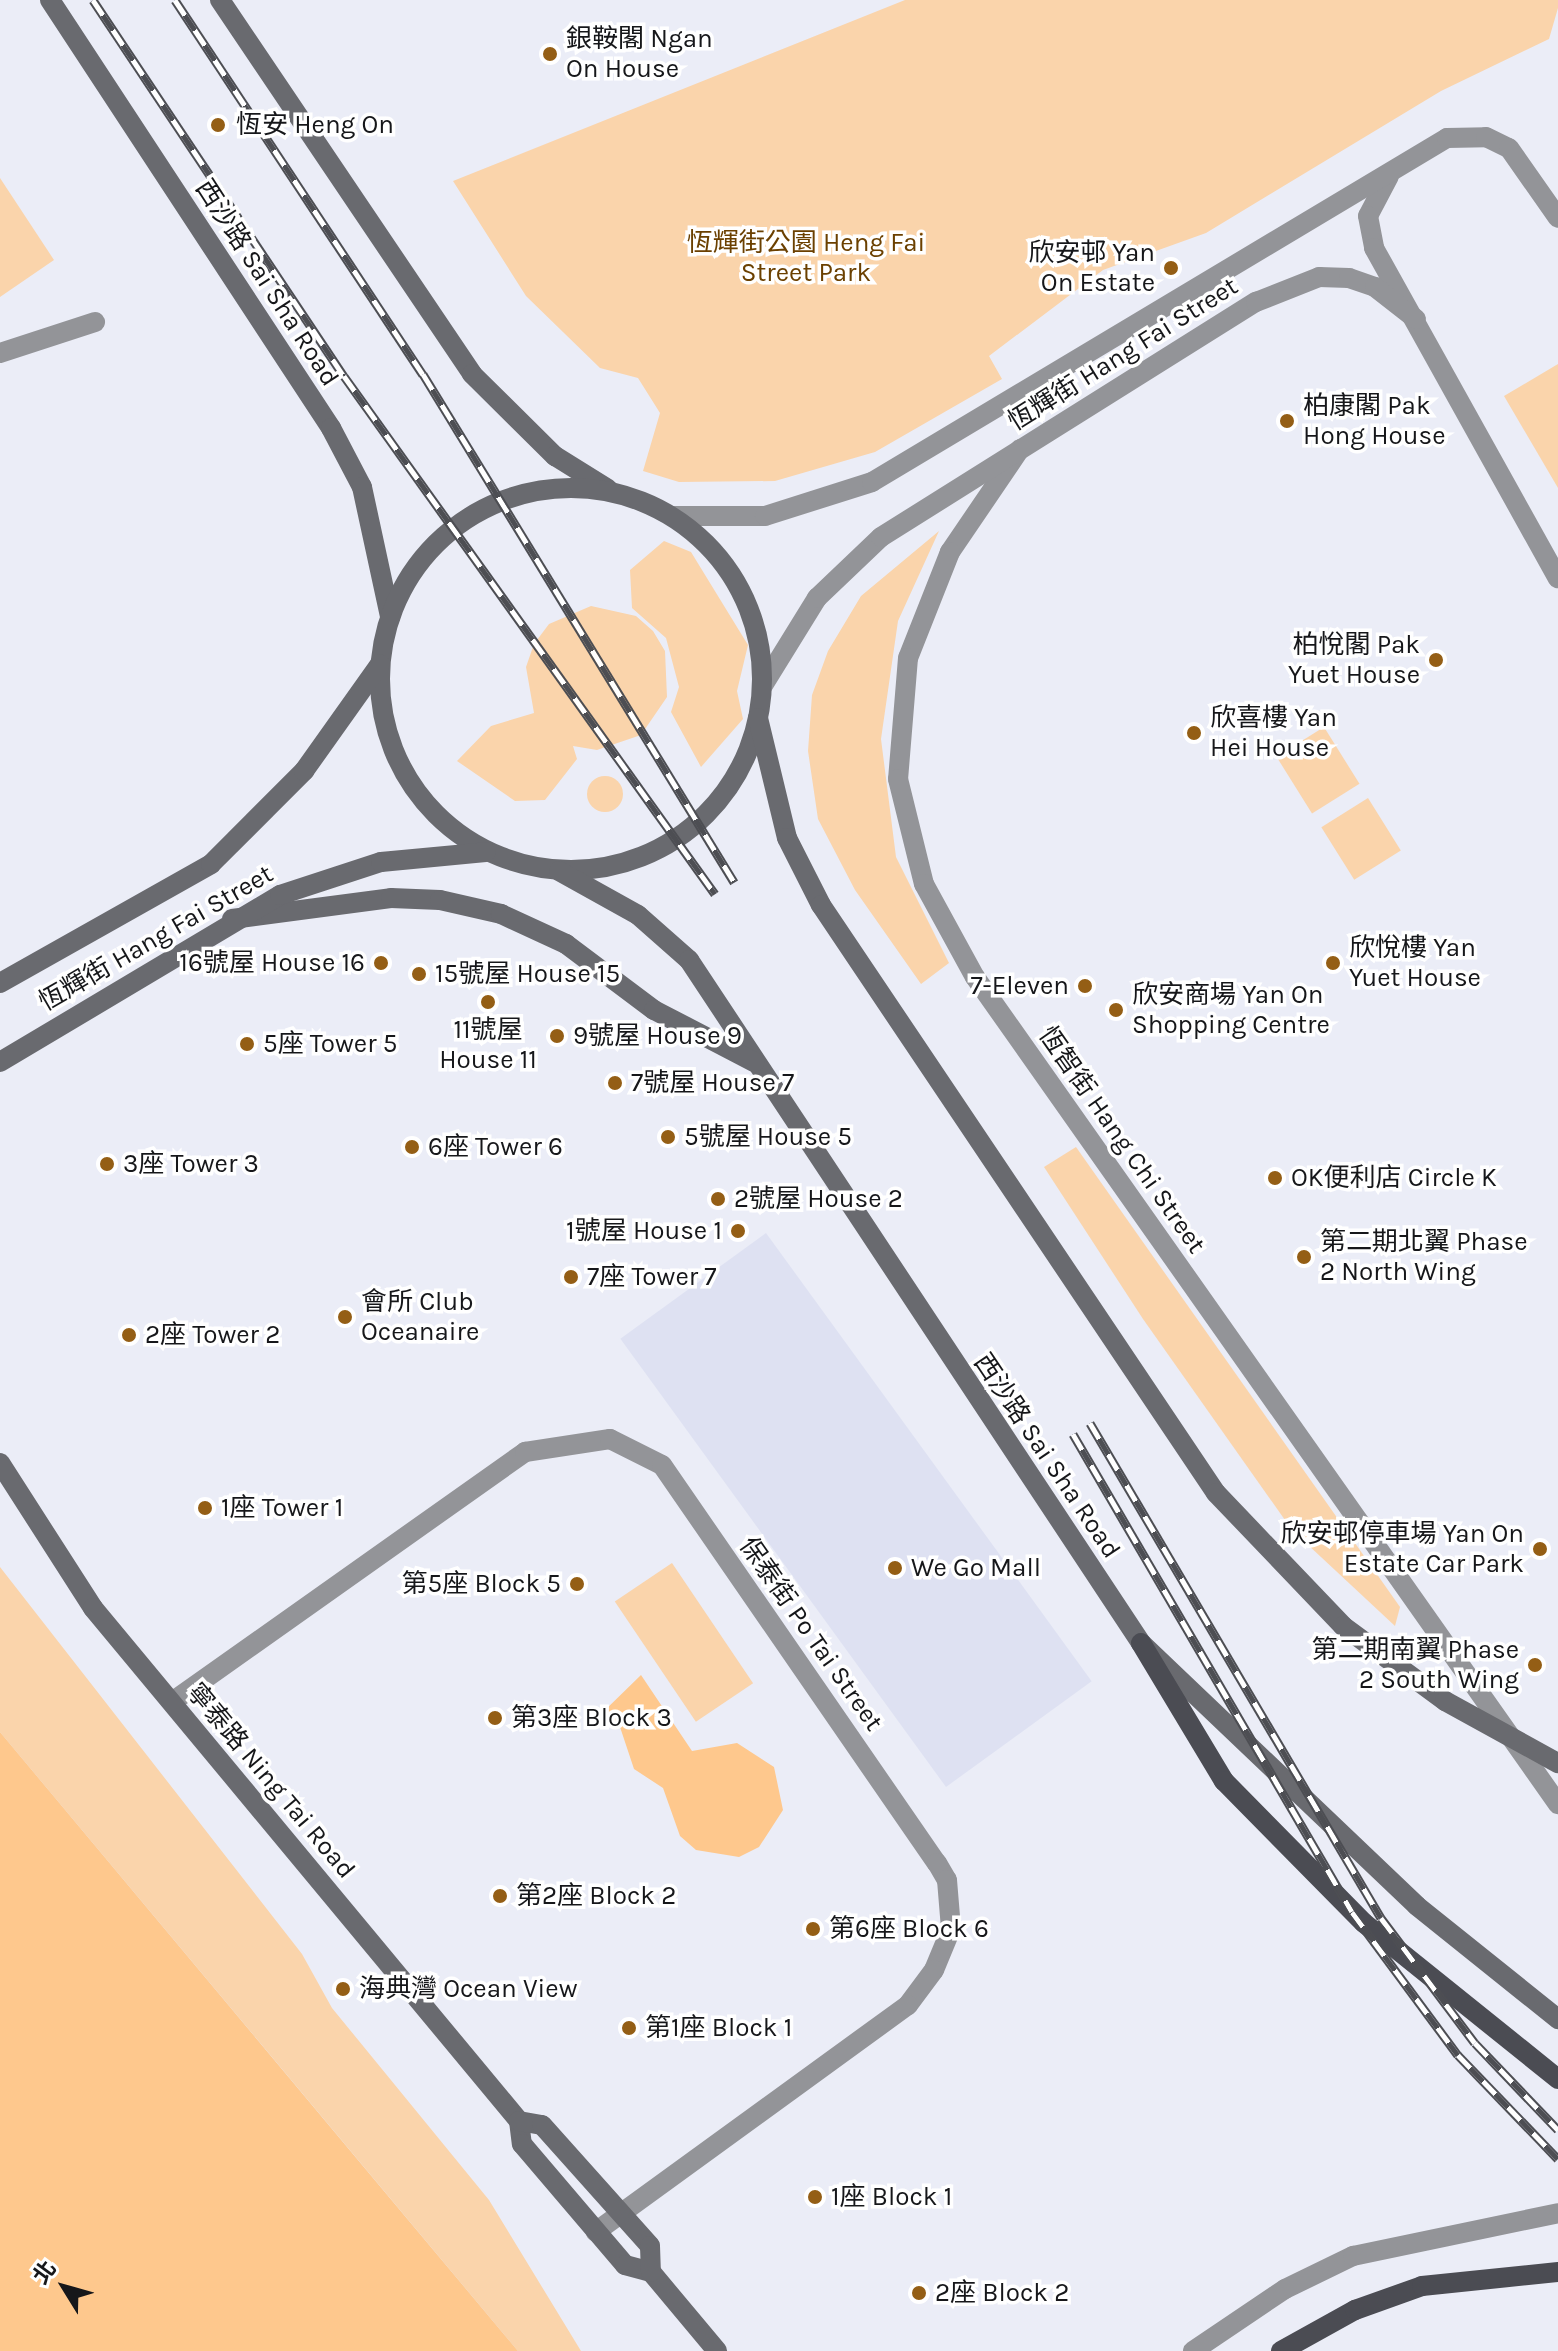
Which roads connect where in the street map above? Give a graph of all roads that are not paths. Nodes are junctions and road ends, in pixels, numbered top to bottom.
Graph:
1 (50, 0) edge
2 (220, 0) edge
3 (1400, 165) junction
4 (1558, 218) edge
5 (1416, 319) junction
6 (95, 322) dead end
7 (0, 353) edge
8 (1020, 449) junction
9 (608, 489) junction
10 (672, 516) junction
11 (1558, 578) edge
12 (390, 617) junction
13 (380, 664) junction
14 (762, 687) junction
15 (758, 718) junction
16 (486, 852) junction
17 (559, 871) junction
18 (232, 919) junction
19 (0, 983) edge
20 (0, 1062) edge
21 (758, 1063) junction
22 (0, 1463) edge
23 (1141, 1643) junction
24 (172, 1702) junction
25 (1558, 1763) edge
26 (1558, 1804) edge
27 (1558, 2019) edge
28 (1558, 2079) edge
29 (519, 2121) junction
30 (1558, 2213) edge
31 (621, 2214) junction
32 (596, 2232) junction
33 (651, 2272) junction
34 (1558, 2272) edge
35 (717, 2351) edge
36 (1193, 2351) edge
37 (1281, 2351) edge

1 - 12 main road, 西沙路 Sai Sha Road
2 - 9 main road
3 - 4 street, 恆輝街 Hang Fai Street
3 - 5 street, 恆輝街 Hang Fai Street
3 - 10 street, 恆輝街 Hang Fai Street
5 - 8 street, 恆輝街 Hang Fai Street
5 - 11 street
6 - 7 street
8 - 14 street, 恆輝街 Hang Fai Street
8 - 26 street, 恆智街 Hang Chi Street
9 - 10 main road
9 - 12 main road
10 - 14 main road
12 - 13 main road
13 - 16 main road
13 - 19 main road, 恆輝街 Hang Fai Street
14 - 15 main road
15 - 17 main road
15 - 25 main road
16 - 17 main road
16 - 18 main road, 恆輝街 Hang Fai Street
17 - 21 main road, 西沙路 Sai Sha Road
18 - 20 main road, 恆輝街 Hang Fai Street
18 - 21 main road
21 - 23 main road, 西沙路 Sai Sha Road
22 - 24 main road, 寧泰路 Ning Tai Road
23 - 27 main road, 西沙路 Sai Sha Road
23 - 28 main road
24 - 29 main road, 寧泰路 Ning Tai Road
24 - 31 street, 保泰街 Po Tai Street
29 - 31 main road, 寧泰路 Ning Tai Road
29 - 32 main road, 寧泰路 Ning Tai Road
30 - 36 street
31 - 32 street, 保泰街 Po Tai Street
31 - 33 main road, 寧泰路 Ning Tai Road
32 - 33 main road, 寧泰路 Ning Tai Road
33 - 35 main road, 寧泰路 Ning Tai Road
34 - 37 main road

